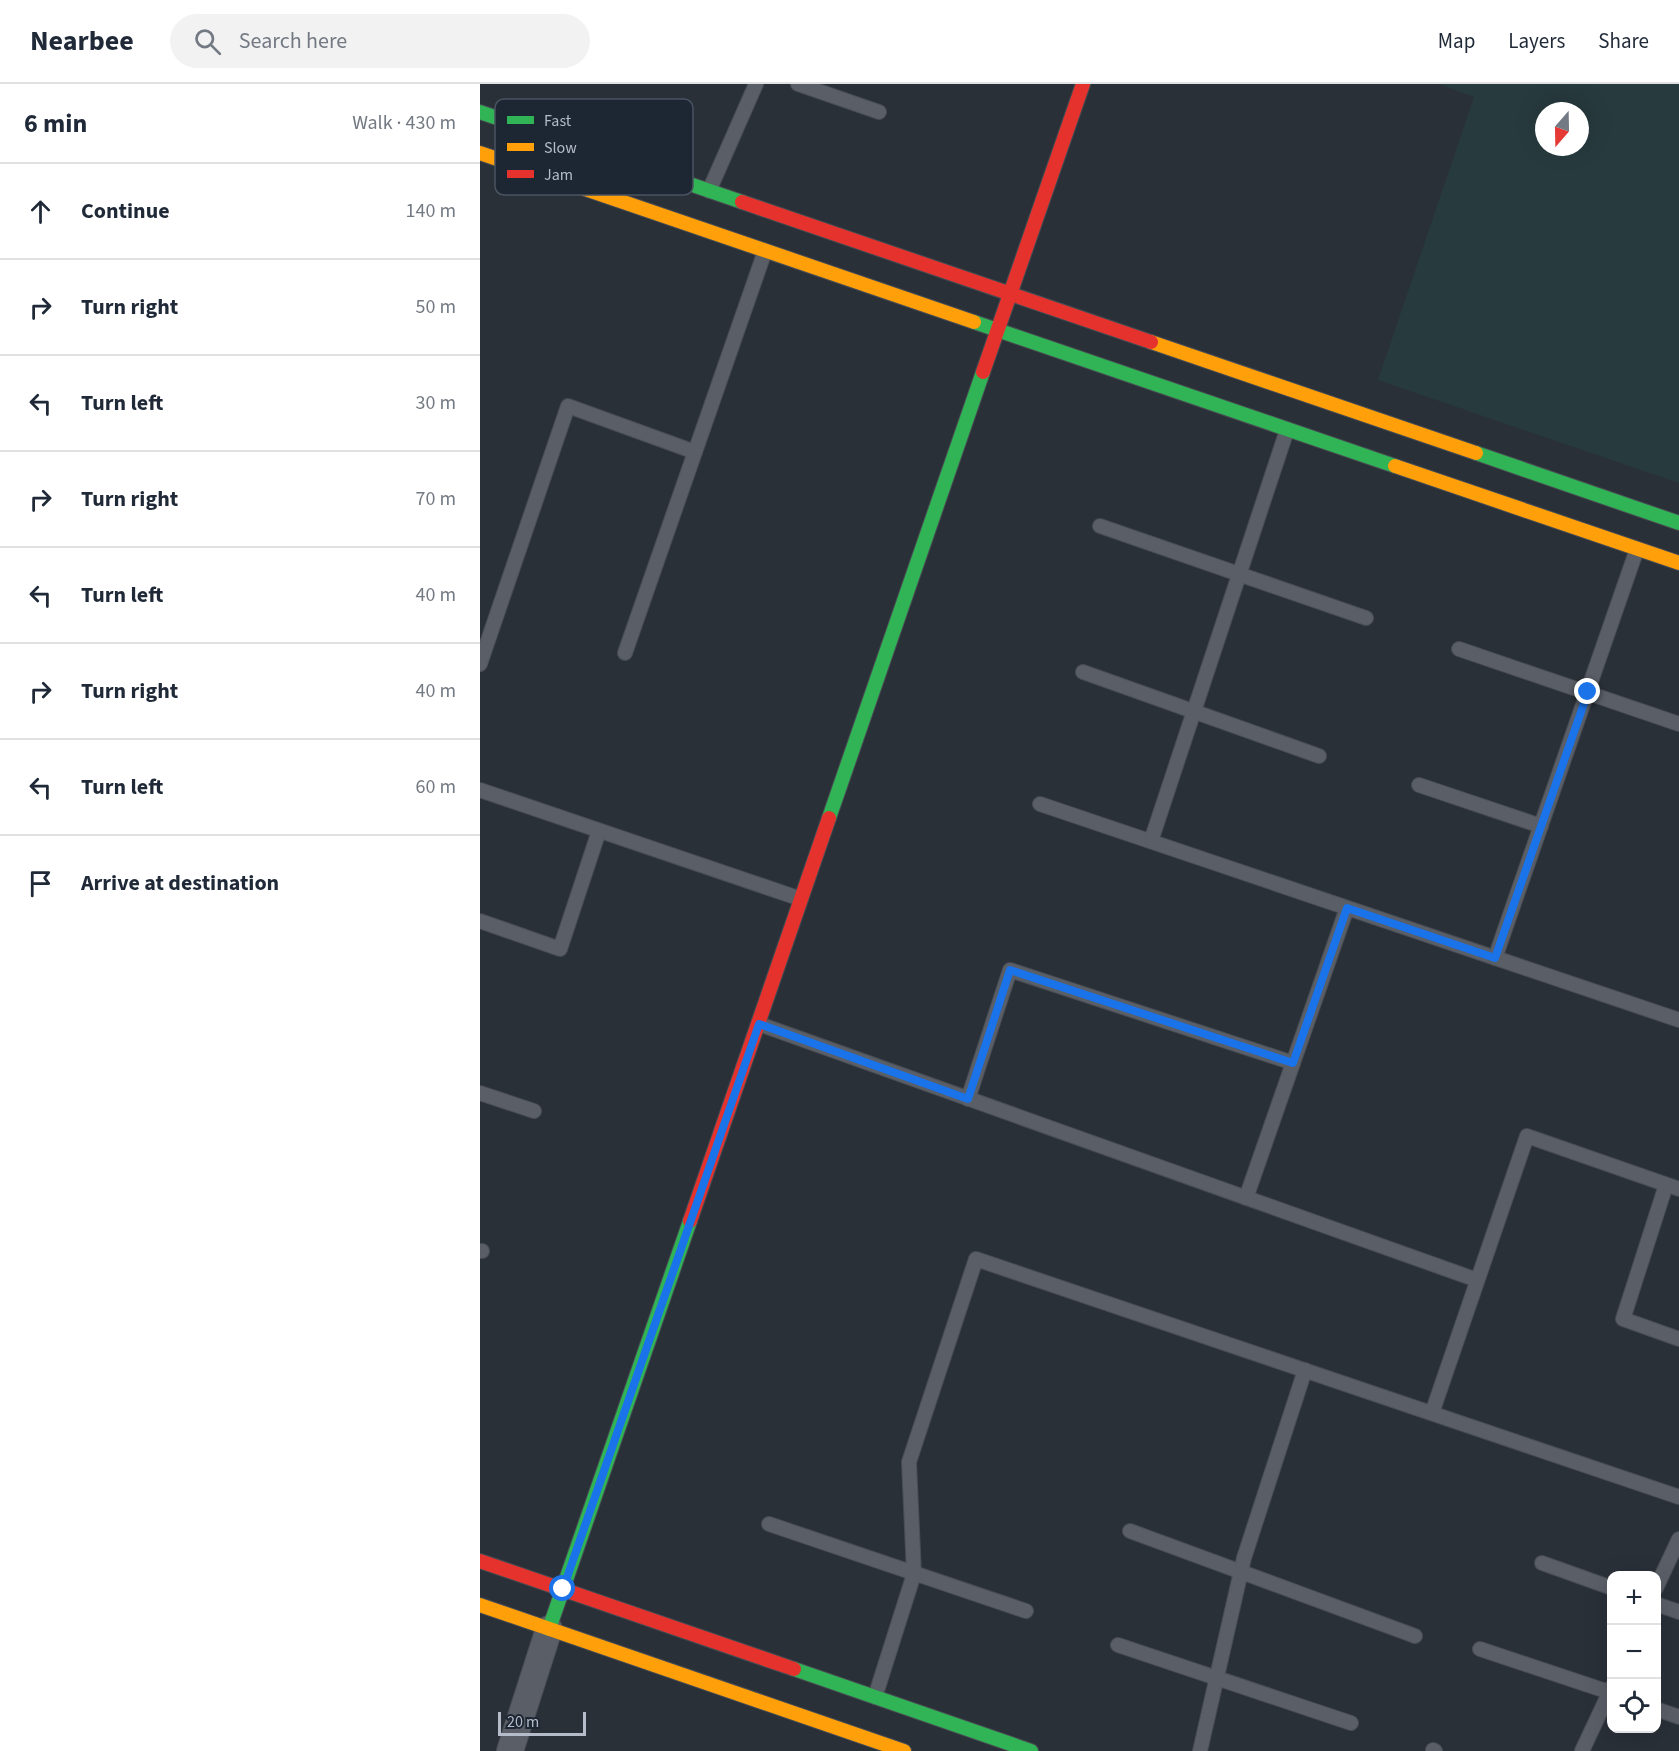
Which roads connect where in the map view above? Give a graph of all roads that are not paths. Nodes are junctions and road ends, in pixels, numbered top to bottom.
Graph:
1 (756, 84) edge
2 (798, 84) edge
3 (1083, 84) edge
4 (480, 112) edge
5 (879, 112) dead end
6 (495, 117) edge
7 (480, 153) edge
8 (495, 158) edge
9 (693, 185) edge
10 (709, 191) junction
11 (602, 195) edge
12 (765, 251) junction
13 (1011, 294) junction
14 (998, 331) junction
15 (1287, 430) junction
16 (695, 452) junction
17 (1679, 523) edge
18 (1100, 526) dead end
19 (1637, 549) junction
20 (1679, 563) edge
21 (1239, 574) junction
22 (1366, 618) dead end
23 (1459, 649) dead end
24 (625, 653) dead end
25 (480, 664) edge
26 (1083, 672) dead end
27 (1588, 692) junction
28 (1194, 711) junction
29 (1679, 724) edge
30 (1319, 756) dead end
31 (1419, 785) dead end
32 (480, 790) edge
33 (1040, 804) dead end
34 (1541, 826) junction
35 (599, 831) junction
36 (1150, 841) junction
37 (801, 899) junction
38 (1347, 908) junction
39 (480, 921) edge
40 (1495, 958) junction
41 (1679, 1020) edge
42 (759, 1024) junction
43 (1293, 1063) junction
44 (480, 1093) edge
45 (968, 1099) junction
46 (534, 1111) dead end
47 (1672, 1187) edge
48 (1246, 1198) junction
49 (1477, 1280) junction
50 (1679, 1339) edge
51 (1305, 1370) junction
52 (1432, 1413) junction
53 (1679, 1497) edge
54 (769, 1524) dead end
55 (1130, 1531) dead end
56 (1679, 1539) edge
57 (480, 1561) edge
58 (1542, 1563) dead end
59 (1241, 1572) junction
60 (914, 1574) junction
61 (1661, 1577) edge
62 (1607, 1587) edge
63 (563, 1589) junction
64 (480, 1605) edge
65 (1661, 1606) edge
66 (1026, 1611) dead end
67 (1679, 1612) edge
68 (549, 1629) junction
69 (1415, 1636) dead end
70 (1118, 1645) dead end
71 (1480, 1649) dead end
72 (1216, 1678) junction
73 (1607, 1690) edge
74 (875, 1697) junction
75 (1607, 1699) edge
76 (1661, 1711) edge
77 (1679, 1717) edge
78 (1351, 1724) dead end
79 (510, 1751) edge
80 (904, 1751) edge
81 (1031, 1751) edge
82 (1200, 1751) edge
83 (1582, 1751) edge

1 - 10 lane
2 - 5 lane
3 - 13 street
4 - 6 street
7 - 8 street
9 - 10 street
10 - 13 street
11 - 12 street
12 - 14 street
12 - 16 lane
13 - 14 street
13 - 17 street
14 - 15 street
14 - 37 street
15 - 19 street
15 - 21 lane
16 - 24 lane
16 - 25 lane
18 - 21 lane
19 - 20 street
19 - 27 lane
21 - 22 lane
21 - 28 lane
23 - 27 lane
26 - 28 lane
27 - 29 lane
27 - 34 lane
28 - 30 lane
28 - 36 lane
31 - 34 lane
32 - 35 lane
33 - 36 lane
34 - 40 lane
35 - 37 lane
35 - 39 lane
36 - 38 lane
37 - 42 street
38 - 40 lane
38 - 43 lane
40 - 41 lane
42 - 45 lane
42 - 63 street
43 - 45 lane
43 - 48 lane
44 - 46 lane
45 - 48 lane
47 - 49 lane
47 - 50 lane
48 - 49 lane
49 - 52 lane
51 - 52 lane
51 - 59 lane
51 - 60 lane
52 - 53 lane
54 - 60 lane
55 - 59 lane
56 - 61 lane
57 - 63 street
58 - 62 lane
59 - 69 lane
59 - 72 lane
60 - 66 lane
60 - 74 lane
63 - 68 street
63 - 74 street
64 - 68 street
65 - 67 lane
68 - 79 street
68 - 80 street
70 - 72 lane
71 - 73 lane
72 - 78 lane
72 - 82 lane
74 - 81 street
75 - 83 lane
76 - 77 lane

